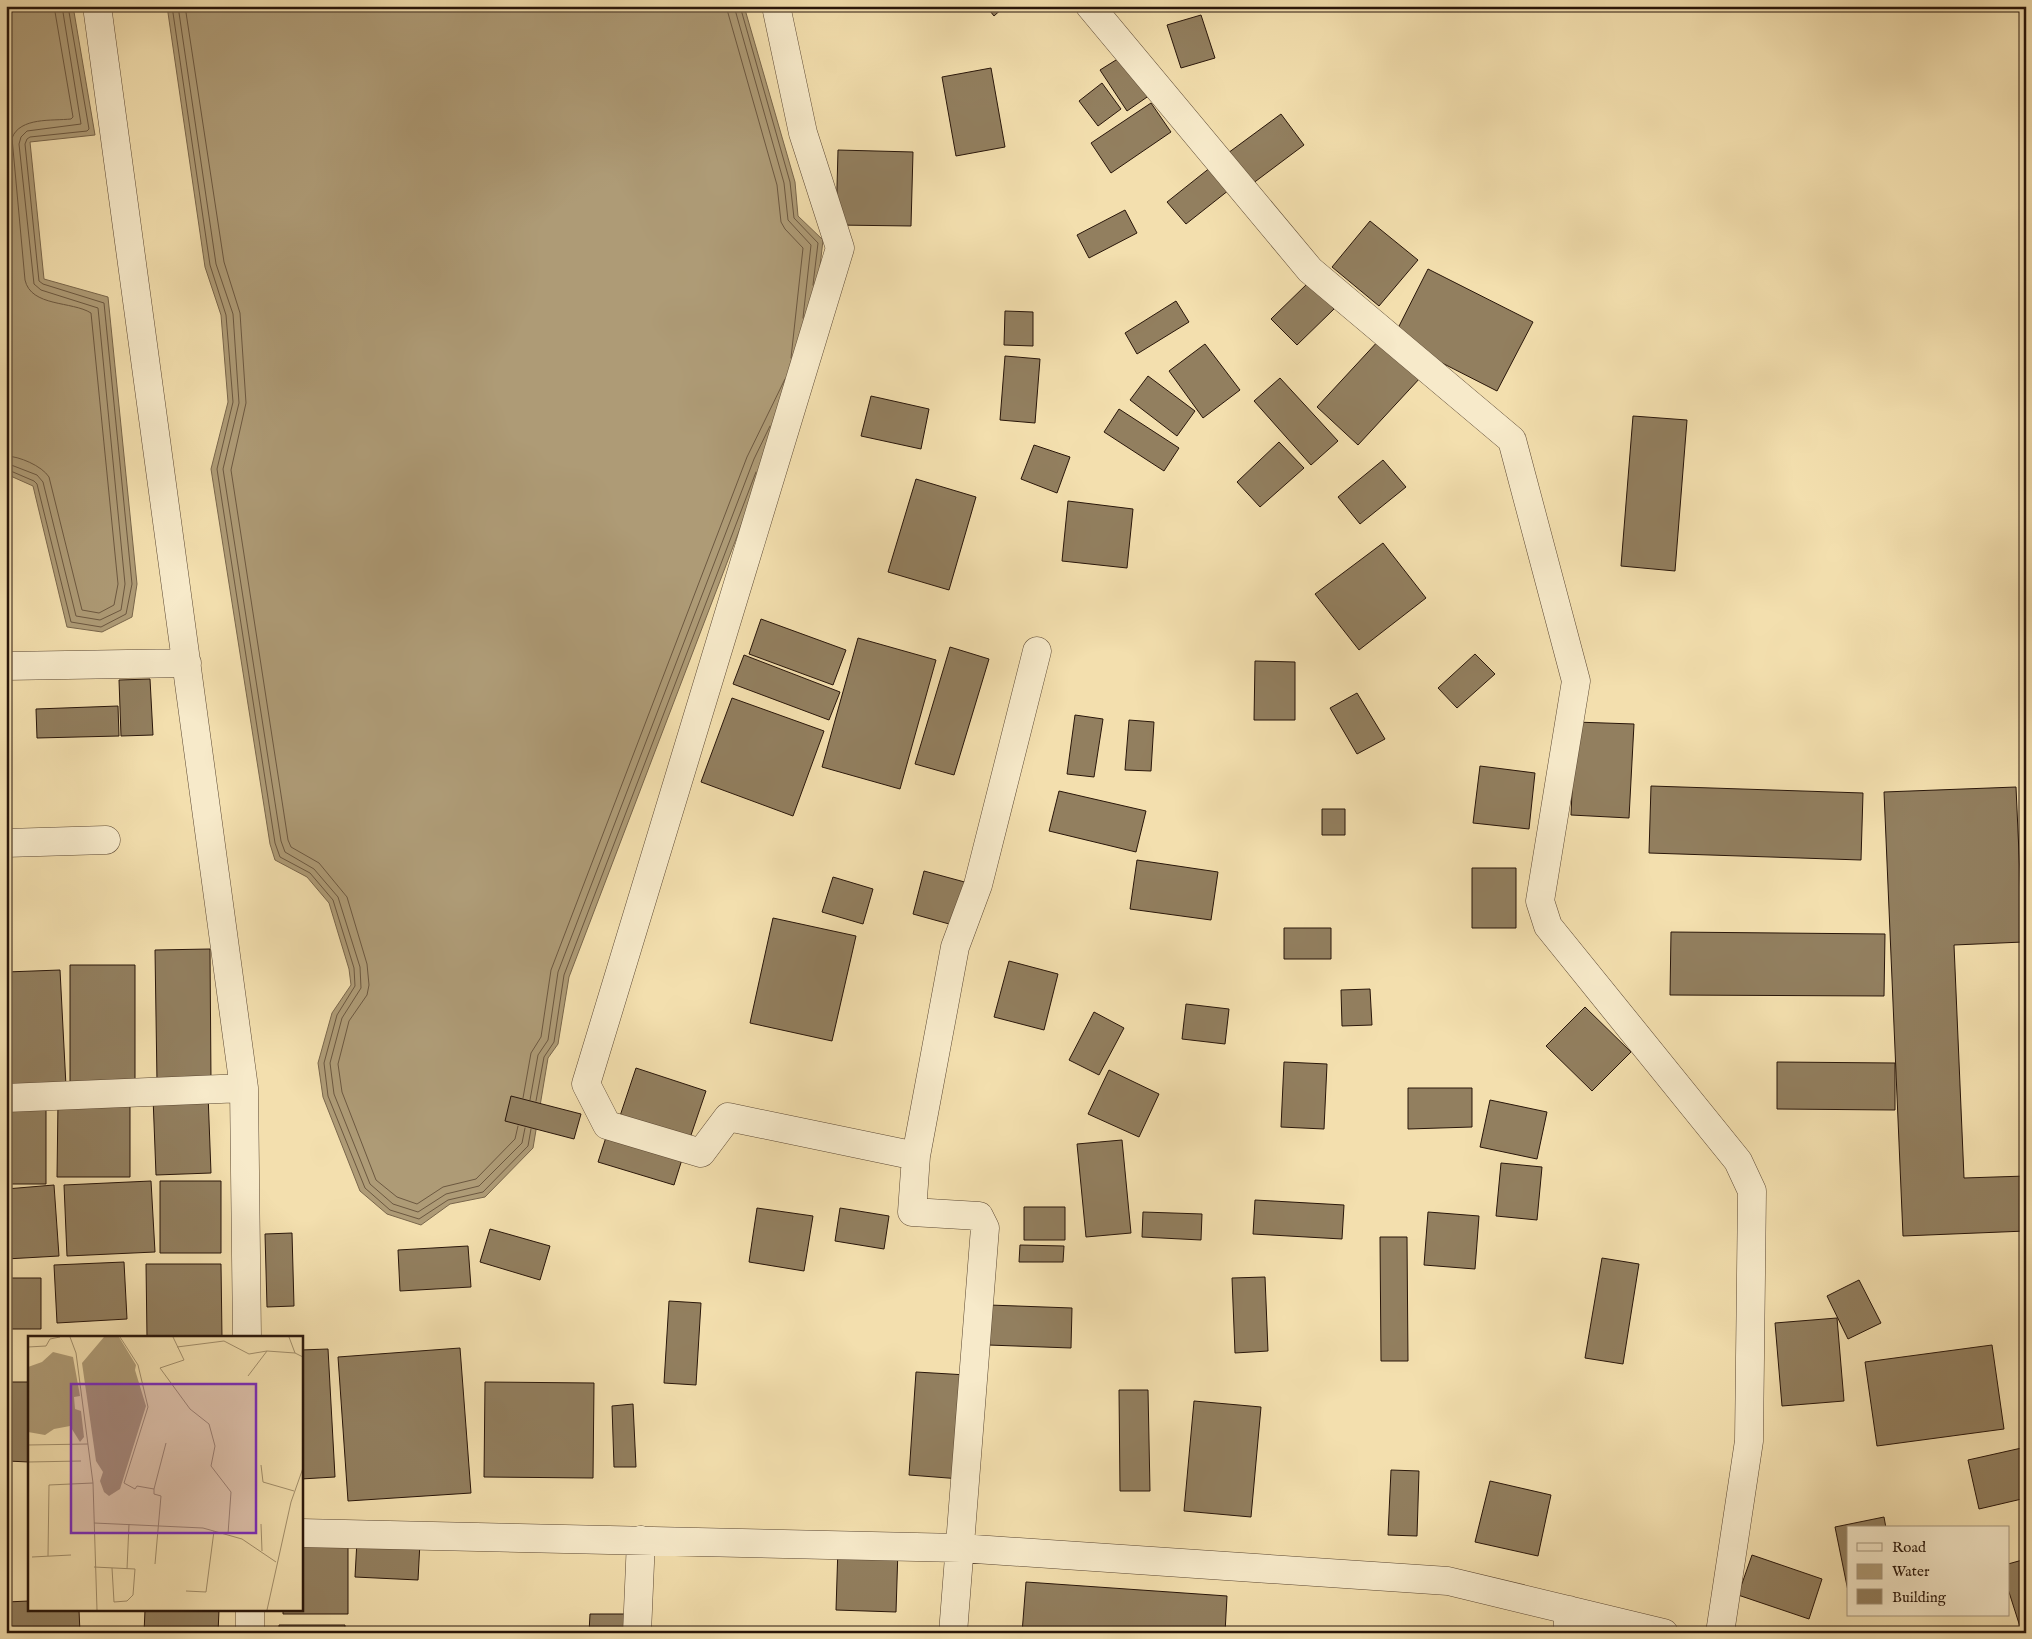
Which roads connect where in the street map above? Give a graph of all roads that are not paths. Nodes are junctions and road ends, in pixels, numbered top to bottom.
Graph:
1 (97, 6) edge
2 (776, 6) edge
3 (1090, 6) edge
4 (1037, 651) dead end
5 (187, 663) junction
6 (6, 666) edge
7 (106, 840) dead end
8 (6, 843) edge
9 (244, 1088) junction
10 (6, 1098) edge
11 (916, 1156) junction
12 (247, 1336) edge
13 (302, 1533) edge
14 (641, 1540) junction
15 (960, 1548) junction
16 (250, 1612) edge
17 (1568, 1621) edge
18 (250, 1633) edge
19 (637, 1633) edge
20 (953, 1633) edge
21 (1664, 1633) edge
22 (1720, 1633) edge

1 - 5 street
2 - 11 street
3 - 22 street
4 - 11 street
5 - 6 street
5 - 9 street
7 - 8 street
9 - 10 street
9 - 12 street
11 - 15 street
13 - 14 street
14 - 15 street
14 - 19 street
15 - 17 street
15 - 20 street
16 - 18 street
17 - 21 street

